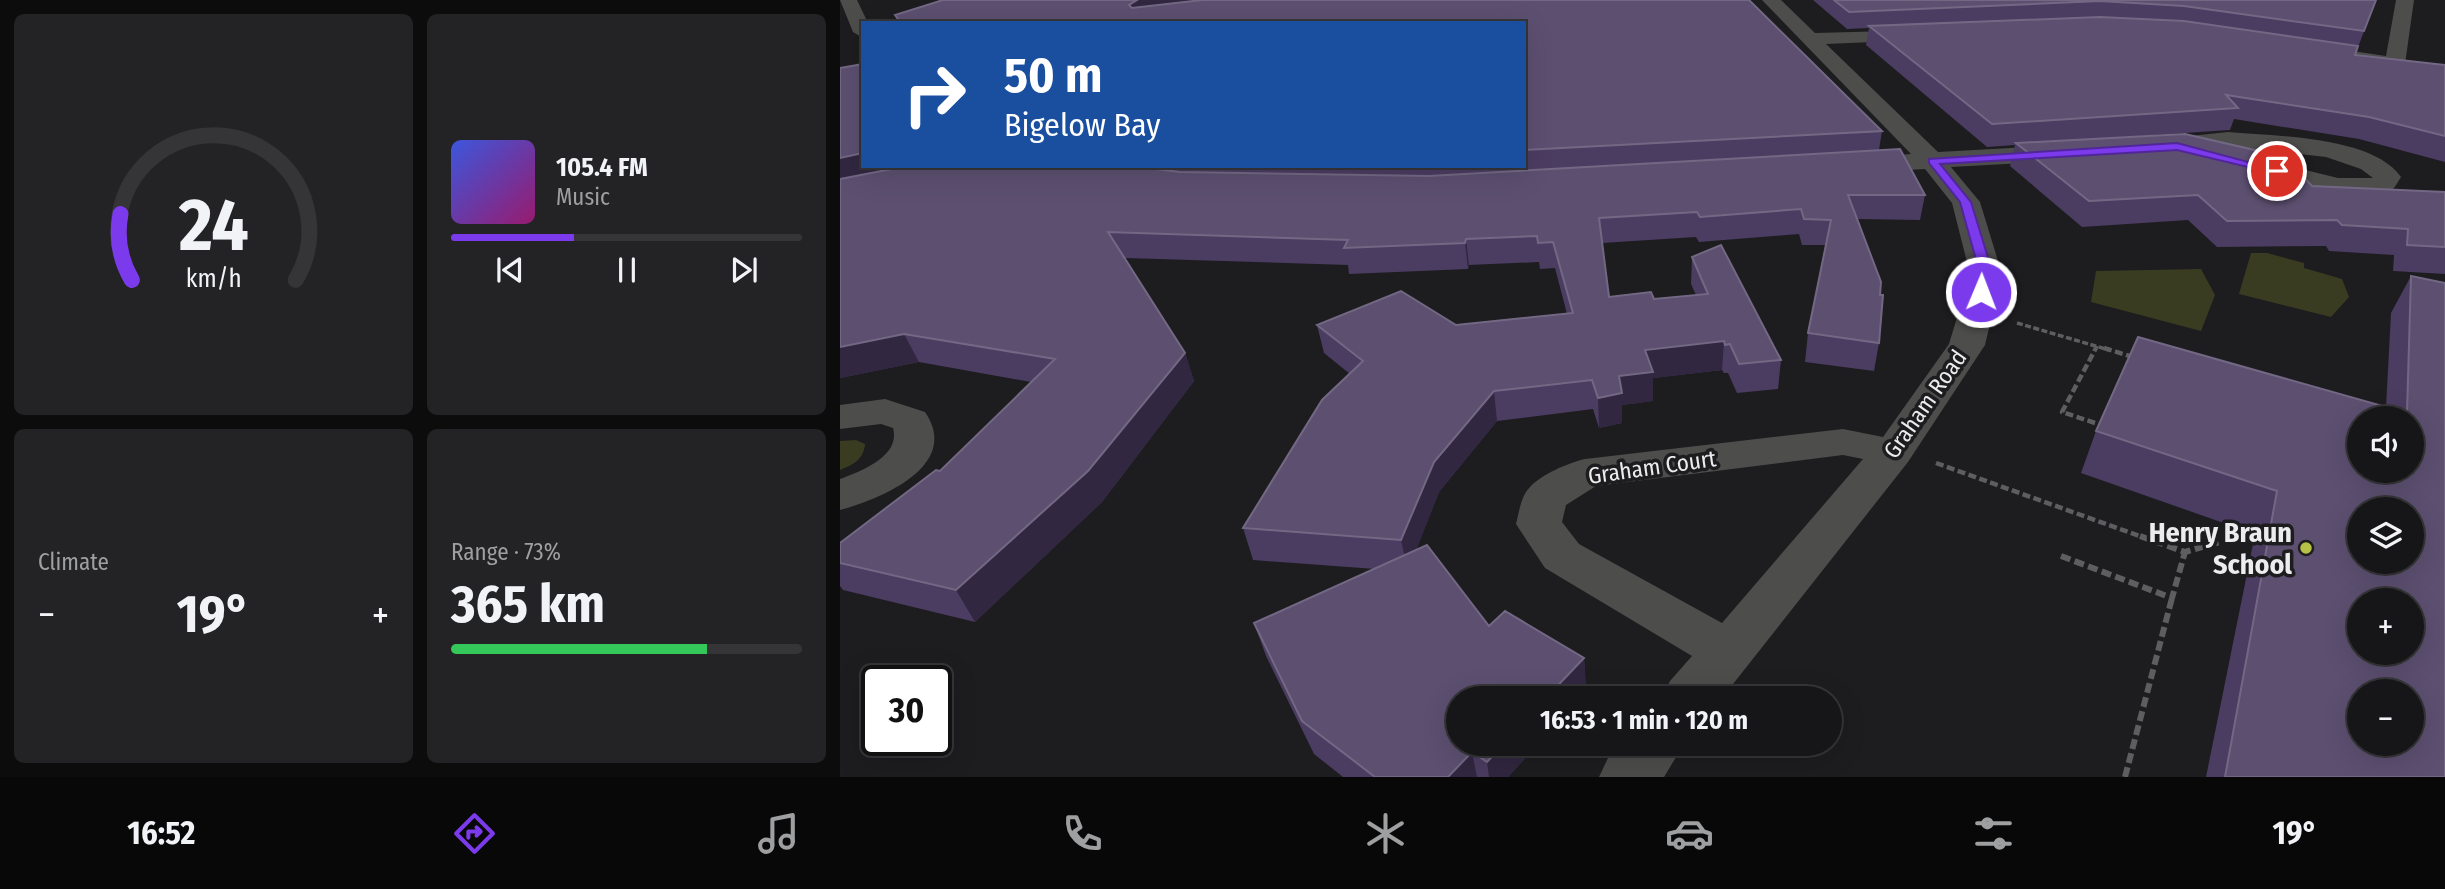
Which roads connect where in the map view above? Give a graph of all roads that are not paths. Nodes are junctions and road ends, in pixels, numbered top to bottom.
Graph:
1 (848, 0) edge
2 (1771, 0) edge
3 (2405, 0) edge
4 (861, 28) edge
5 (1947, 33) edge
6 (1813, 39) junction
7 (2327, 53) edge
8 (2177, 146) junction
9 (2136, 149) edge
10 (2082, 152) edge
11 (1933, 161) junction
12 (1835, 166) edge
13 (840, 417) edge
14 (1895, 450) junction
15 (840, 495) edge
16 (1727, 651) junction
17 (1699, 686) edge
18 (1646, 756) edge
19 (1629, 777) edge

1 - 4 street
2 - 6 street, Graham Road
3 - 7 street
5 - 6 street
6 - 11 street, Graham Road
8 - 8 street
8 - 9 street
10 - 11 street
11 - 12 street
11 - 14 street, Graham Road
13 - 15 street
14 - 16 street, Graham Road
14 - 16 street, Graham Court
16 - 17 street, Graham Road
18 - 19 street

